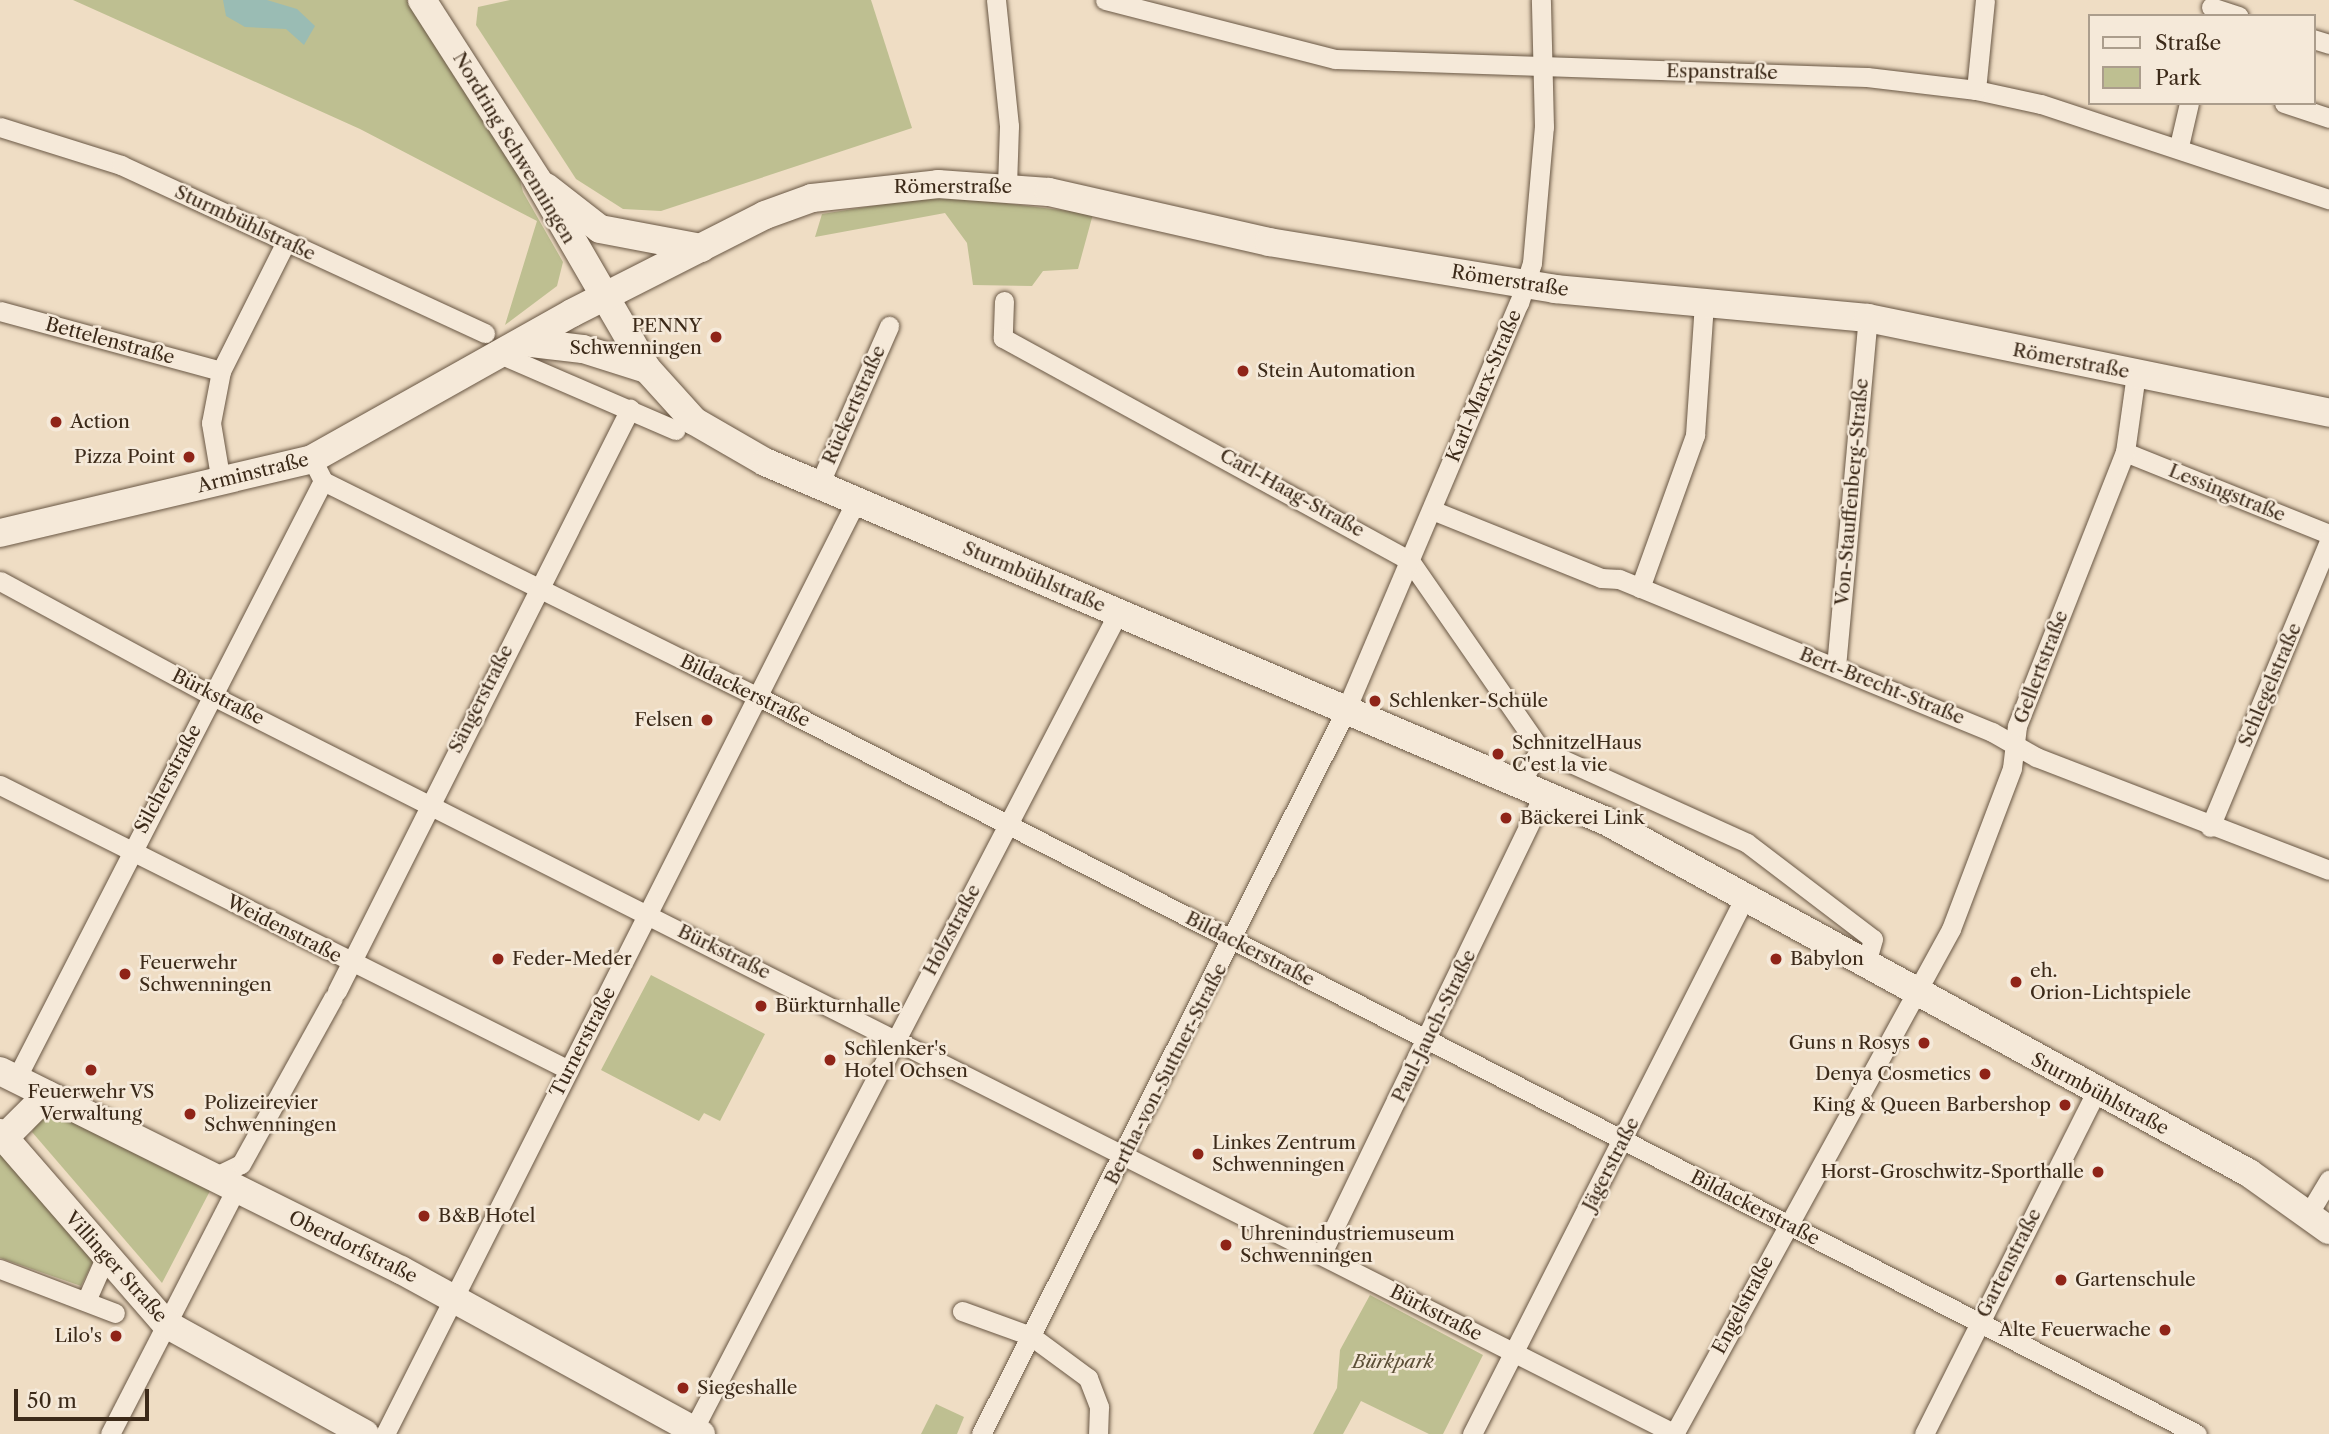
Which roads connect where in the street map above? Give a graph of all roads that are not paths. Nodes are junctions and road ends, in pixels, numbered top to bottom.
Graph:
1 (422, 0) edge
2 (996, 0) edge
3 (1105, 0) edge
4 (1541, 0) edge
5 (1985, 0) edge
6 (2211, 8) edge
7 (2232, 14) edge
8 (1547, 68) junction
9 (1976, 90) junction
10 (2189, 105) edge
11 (2290, 105) edge
12 (2329, 118) edge
13 (0, 127) edge
14 (2179, 146) junction
15 (538, 181) junction
16 (1007, 185) junction
17 (2329, 199) edge
18 (286, 242) junction
19 (701, 248) junction
20 (1526, 284) junction
21 (604, 297) junction
22 (1004, 301) dead end
23 (1704, 303) junction
24 (0, 311) edge
25 (1867, 318) junction
26 (889, 326) dead end
27 (503, 343) junction
28 (647, 369) junction
29 (221, 371) junction
30 (2136, 374) junction
31 (630, 409) junction
32 (2329, 413) edge
33 (675, 430) dead end
34 (2125, 452) junction
35 (317, 470) junction
36 (221, 482) junction
37 (819, 485) junction
38 (856, 501) junction
39 (1432, 510) junction
40 (0, 533) edge
41 (2329, 534) edge
42 (2329, 541) edge
43 (1410, 561) junction
44 (0, 581) edge
45 (1640, 588) junction
46 (537, 589) junction
47 (1118, 613) junction
48 (1836, 667) junction
49 (213, 696) junction
50 (757, 696) junction
51 (1345, 712) junction
52 (2015, 742) junction
53 (1540, 749) junction
54 (0, 785) edge
55 (1531, 792) junction
56 (428, 804) junction
57 (1008, 824) junction
58 (2210, 827) junction
59 (130, 852) junction
60 (2329, 870) edge
61 (1747, 893) junction
62 (647, 915) junction
63 (1234, 941) junction
64 (352, 964) junction
65 (1865, 967) junction
66 (1912, 992) junction
67 (896, 1035) junction
68 (1428, 1040) junction
69 (569, 1070) junction
70 (8, 1075) edge
71 (2096, 1092) junction
72 (47, 1096) junction
73 (1, 1138) edge
74 (1624, 1140) junction
75 (1125, 1152) junction
76 (2329, 1180) edge
77 (224, 1183) junction
78 (2319, 1221) edge
79 (1786, 1225) junction
80 (1322, 1254) junction
81 (105, 1258) junction
82 (0, 1269) edge
83 (452, 1297) junction
84 (86, 1301) junction
85 (962, 1311) dead end
86 (115, 1313) dead end
87 (1979, 1322) junction
88 (166, 1324) junction
89 (1031, 1336) junction
90 (1514, 1352) junction
91 (695, 1433) edge
92 (110, 1434) edge
93 (365, 1434) edge
94 (386, 1434) edge
95 (981, 1434) edge
96 (1098, 1434) edge
97 (1472, 1434) edge
98 (1674, 1434) edge
99 (1924, 1434) edge
100 (2197, 1434) edge

1 - 15 main road, Nordring Schwenningen
2 - 16 street
3 - 8 street, Espanstraße
4 - 8 street, Karl-Marx-Straße
5 - 9 street
6 - 7 street
8 - 9 street, Espanstraße
8 - 20 street, Karl-Marx-Straße
9 - 14 street, Espanstraße
10 - 14 street
11 - 12 street
13 - 18 street, Sturmbühlstraße
14 - 17 street, Espanstraße
15 - 19 main road
15 - 21 main road, Nordring Schwenningen
16 - 19 main road, Römerstraße
16 - 20 main road, Römerstraße
18 - 27 street, Sturmbühlstraße
18 - 29 street
19 - 21 main road, Römerstraße
20 - 23 main road, Römerstraße
20 - 39 street, Karl-Marx-Straße
21 - 27 main road, Arminstraße
21 - 28 main road, Sturmbühlstraße
22 - 43 street, Carl-Haag-Straße
23 - 25 main road, Römerstraße
23 - 45 street
24 - 29 street, Bettelenstraße
25 - 30 main road, Römerstraße
25 - 48 street, Von-Stauffenberg-Straße
26 - 37 street, Rückertstraße
27 - 28 main road
27 - 31 street, Sturmbühlstraße
27 - 35 main road, Arminstraße
28 - 37 main road, Sturmbühlstraße
29 - 36 street
30 - 32 main road, Römerstraße
30 - 34 street, Gellertstraße
31 - 33 street, Sturmbühlstraße
31 - 46 street, Sängerstraße
34 - 41 street, Lessingstraße
34 - 52 street, Gellertstraße
35 - 36 main road, Arminstraße
35 - 46 street, Bildackerstraße
35 - 49 street, Silcherstraße
36 - 40 main road, Arminstraße
37 - 38 main road, Sturmbühlstraße
38 - 47 main road, Sturmbühlstraße
38 - 50 street, Turnerstraße
39 - 43 street, Karl-Marx-Straße
39 - 45 street, Bert-Brecht-Straße
42 - 58 street, Schlegelstraße
43 - 51 street, Karl-Marx-Straße
43 - 53 street, Carl-Haag-Straße
44 - 49 street, Bürkstraße
45 - 48 street, Bert-Brecht-Straße
46 - 50 street, Bildackerstraße
46 - 56 street, Sängerstraße
47 - 51 main road, Sturmbühlstraße
47 - 57 street, Holzstraße
48 - 52 street, Bert-Brecht-Straße
49 - 56 street, Bürkstraße
49 - 59 street, Silcherstraße
50 - 57 street, Bildackerstraße
50 - 62 street, Turnerstraße
51 - 55 main road, Sturmbühlstraße
51 - 63 street, Bertha-von-Suttner-Straße
52 - 58 street, Bert-Brecht-Straße
52 - 66 street, Gellertstraße
53 - 55 street
53 - 65 street
54 - 59 street, Weidenstraße
55 - 61 main road, Sturmbühlstraße
55 - 68 street, Paul-Jauch-Straße
56 - 62 street, Bürkstraße
56 - 64 street, Sängerstraße
57 - 63 street, Bildackerstraße
57 - 67 street, Holzstraße
58 - 60 street, Bert-Brecht-Straße
59 - 64 street, Weidenstraße
59 - 70 street, Silcherstraße
61 - 65 main road, Sturmbühlstraße
61 - 74 street, Jägerstraße
62 - 67 street, Bürkstraße
62 - 69 street, Turnerstraße
63 - 68 street, Bildackerstraße
63 - 75 street, Bertha-von-Suttner-Straße
64 - 69 street, Weidenstraße
64 - 77 street, Sängerstraße
65 - 66 main road, Sturmbühlstraße
66 - 71 main road, Sturmbühlstraße
66 - 79 street, Engelstraße
67 - 75 street, Bürkstraße
67 - 91 street, Holzstraße
68 - 74 street, Bildackerstraße
68 - 80 street, Paul-Jauch-Straße
69 - 83 street, Turnerstraße
70 - 72 main road, Oberdorfstraße
71 - 78 main road, Sturmbühlstraße
71 - 87 street, Gartenstraße
72 - 73 main road
72 - 77 main road, Oberdorfstraße
73 - 81 main road, Villinger Straße
74 - 79 street, Bildackerstraße
74 - 90 street, Jägerstraße
75 - 80 street, Bürkstraße
75 - 89 street, Bertha-von-Suttner-Straße
76 - 78 street
77 - 83 main road, Oberdorfstraße
77 - 88 street
79 - 87 street, Bildackerstraße
79 - 98 street, Engelstraße
80 - 90 street, Bürkstraße
81 - 84 street
81 - 88 main road, Villinger Straße
82 - 84 street
83 - 91 main road, Oberdorfstraße
83 - 94 street, Turnerstraße
84 - 86 street
85 - 89 street
87 - 99 street, Gartenstraße
87 - 100 street, Bildackerstraße
88 - 92 street
88 - 93 main road, Villinger Straße
89 - 95 street, Bertha-von-Suttner-Straße
89 - 96 street
90 - 97 street, Jägerstraße
90 - 98 street, Bürkstraße

